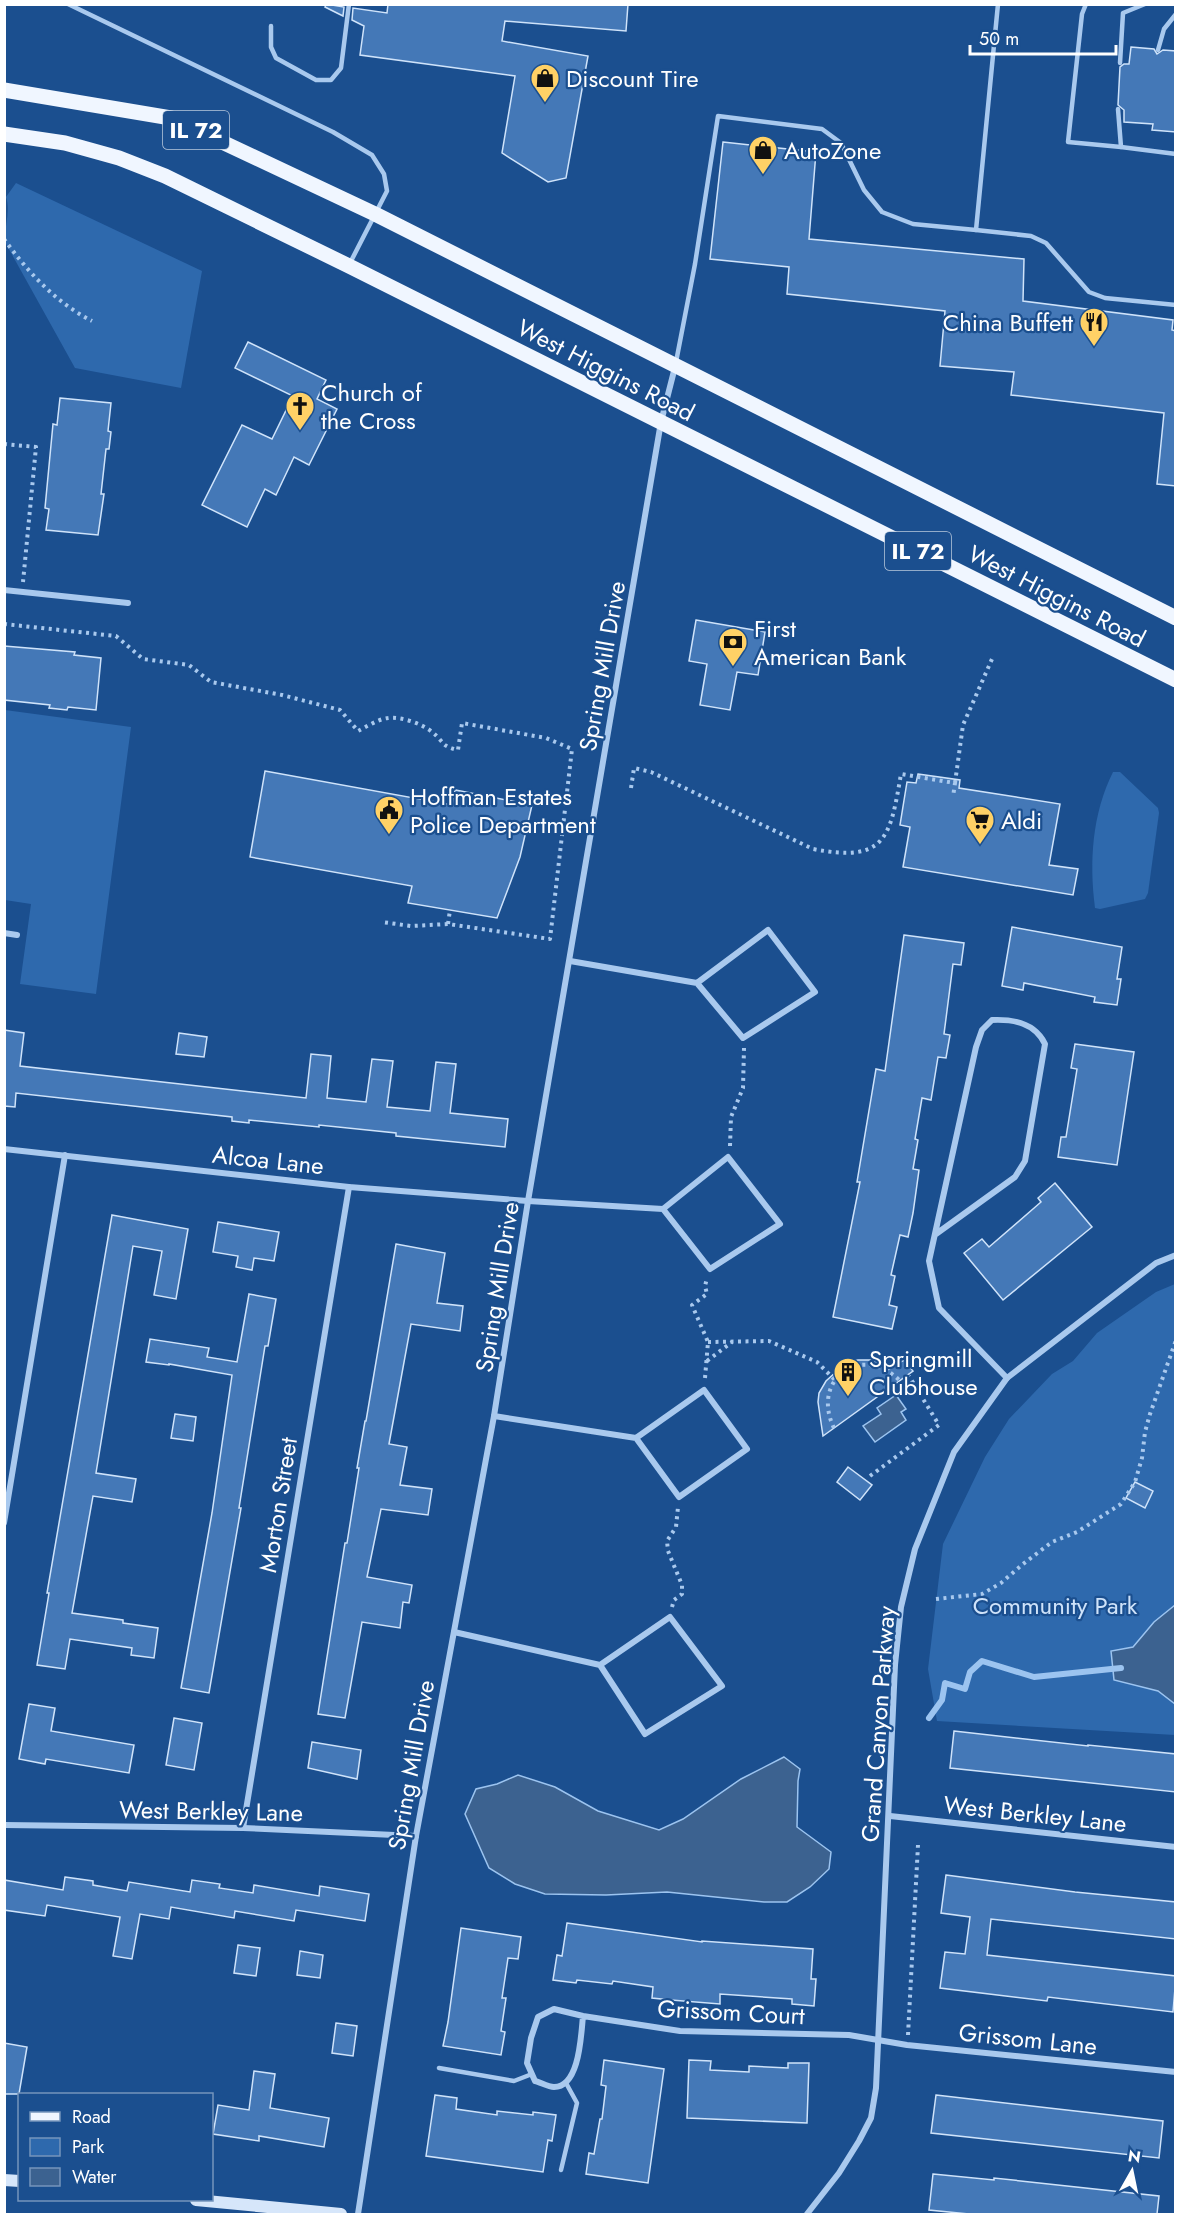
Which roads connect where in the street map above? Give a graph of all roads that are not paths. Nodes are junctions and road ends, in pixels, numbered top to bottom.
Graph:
1 (68, 4) edge
2 (349, 4) edge
3 (998, 4) edge
4 (1086, 4) edge
5 (1145, 4) edge
6 (1176, 14) edge
7 (271, 26) dead end
8 (1158, 50) dead end
9 (1120, 63) dead end
10 (4, 90) edge
11 (1118, 109) dead end
12 (4, 135) edge
13 (1121, 147) junction
14 (1176, 154) edge
15 (375, 214) junction
16 (976, 230) junction
17 (349, 266) junction
18 (1176, 305) edge
19 (675, 367) junction
20 (661, 422) junction
21 (4, 590) edge
22 (128, 603) dead end
23 (1176, 618) edge
24 (1176, 680) edge
25 (4, 933) edge
26 (17, 934) dead end
27 (570, 961) junction
28 (697, 983) junction
29 (4, 1149) edge
30 (64, 1155) junction
31 (348, 1187) junction
32 (528, 1202) junction
33 (663, 1209) junction
34 (936, 1234) junction
35 (1176, 1255) edge
36 (1007, 1378) junction
37 (495, 1416) junction
38 (636, 1438) junction
39 (4, 1522) edge
40 (454, 1632) junction
41 (600, 1665) junction
42 (890, 1816) junction
43 (4, 1825) edge
44 (243, 1828) junction
45 (416, 1836) junction
46 (1176, 1847) edge
47 (584, 2016) junction
48 (878, 2040) junction
49 (439, 2068) dead end
50 (1176, 2072) edge
51 (532, 2074) junction
52 (566, 2083) junction
53 (561, 2170) dead end
54 (213, 2201) edge
55 (341, 2214) edge
56 (358, 2214) edge
57 (807, 2214) edge

1 - 15 lane
2 - 7 lane
3 - 16 lane
4 - 13 lane
5 - 9 lane
6 - 8 lane
10 - 15 main road, West Higgins Road / IL 72
11 - 13 lane
12 - 17 main road, West Higgins Road / IL 72
13 - 14 lane
15 - 17 lane
15 - 19 main road, West Higgins Road / IL 72
16 - 18 lane
16 - 19 lane
17 - 20 main road, West Higgins Road / IL 72
19 - 20 street, Spring Mill Drive
19 - 23 main road, West Higgins Road / IL 72
20 - 24 main road, West Higgins Road / IL 72
20 - 27 street, Spring Mill Drive
21 - 22 street
25 - 26 street
27 - 28 street
27 - 32 street, Spring Mill Drive
28 - 28 street
29 - 30 street, Alcoa Lane
30 - 31 street, Alcoa Lane
30 - 39 street
31 - 32 street, Alcoa Lane
31 - 44 street, Morton Street
32 - 33 street, Alcoa Lane
32 - 37 street, Spring Mill Drive
33 - 33 street
34 - 34 street
34 - 36 street
35 - 36 street, Grand Canyon Parkway
36 - 42 street, Grand Canyon Parkway
37 - 38 street
37 - 40 street, Spring Mill Drive
38 - 38 street
40 - 41 street
40 - 45 street, Spring Mill Drive
41 - 41 street
42 - 46 street, West Berkley Lane
42 - 48 street, Grand Canyon Parkway
43 - 44 street, West Berkley Lane
44 - 45 street, West Berkley Lane
45 - 56 street, Spring Mill Drive
47 - 48 street, Grissom Court
47 - 51 street, Grissom Court
47 - 52 street
48 - 50 street, Grissom Lane
48 - 57 street, Grand Canyon Parkway
49 - 51 lane
51 - 52 street
52 - 53 lane
54 - 55 street

